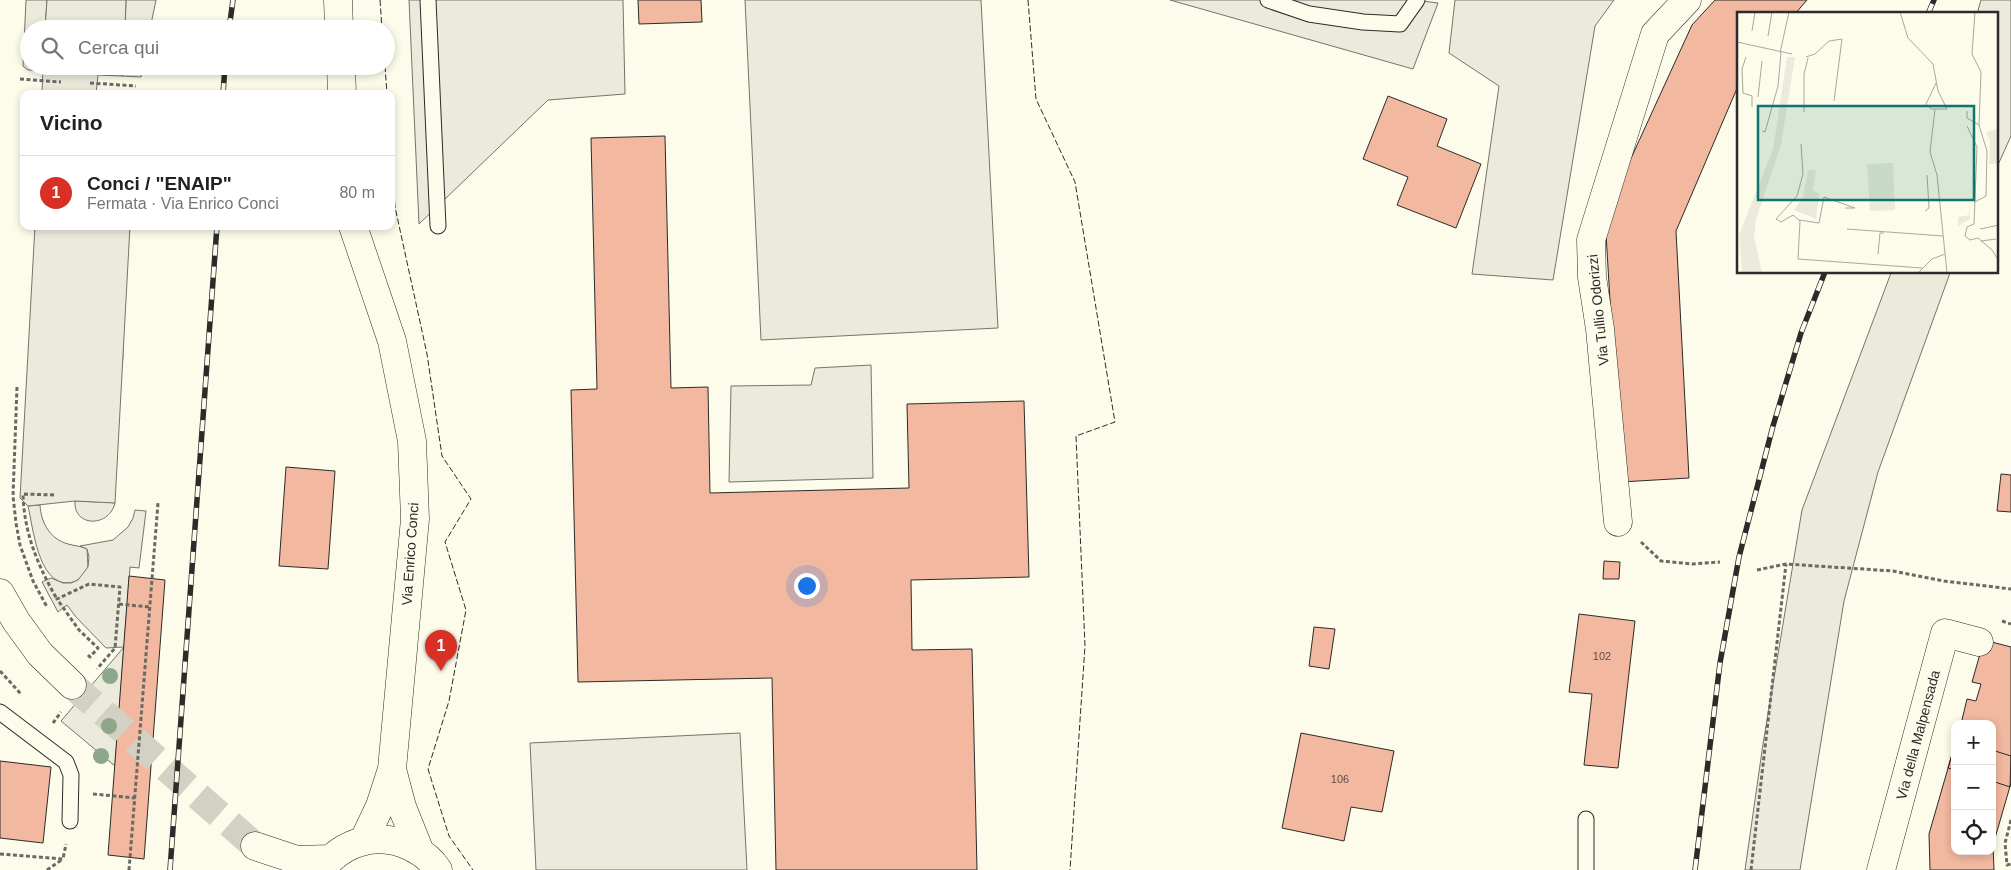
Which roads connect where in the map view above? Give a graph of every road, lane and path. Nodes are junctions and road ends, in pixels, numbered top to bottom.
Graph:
1 (338, 0) edge
2 (428, 0) edge
3 (1268, 0) edge
4 (1417, 0) edge
5 (1687, 0) edge
6 (339, 20) edge
7 (341, 75) edge
8 (20, 79) dead end
9 (61, 82) dead end
10 (90, 83) dead end
11 (136, 86) dead end
12 (342, 90) edge
13 (438, 226) dead end
14 (354, 230) edge
15 (17, 387) dead end
16 (54, 495) dead end
17 (158, 503) dead end
18 (1618, 522) joint
19 (1720, 562) dead end
20 (1786, 564) junction
21 (1757, 570) dead end
22 (2011, 589) edge
23 (0, 593) edge
24 (57, 599) junction
25 (119, 604) junction
26 (150, 607) junction
27 (51, 615) dead end
28 (1979, 642) dead end
29 (84, 651) dead end
30 (96, 670) dead end
31 (68, 697) joint
32 (0, 712) edge
33 (52, 723) dead end
34 (392, 769) junction
35 (71, 792) junction
36 (135, 798) junction
37 (1586, 819) dead end
38 (2011, 820) edge
39 (70, 821) joint
40 (364, 840) junction
41 (0, 854) edge
42 (63, 859) junction
43 (429, 861) edge
44 (2011, 864) edge
45 (325, 865) edge
46 (47, 870) edge
47 (129, 870) edge
48 (273, 870) edge
49 (1586, 870) edge
50 (1751, 870) edge
51 (1881, 870) edge

1 - 6 street
2 - 13 lane
3 - 4 lane
5 - 18 street, Via Tullio Odorizzi
7 - 12 street
8 - 9 path
10 - 11 path
14 - 34 street, Via Enrico Conci
15 - 27 path
16 - 24 path
17 - 26 path
18 - 19 path
20 - 21 path
20 - 22 path
20 - 50 path
23 - 31 street
24 - 25 path
24 - 29 path
25 - 26 path
25 - 30 path
26 - 36 path
28 - 51 street, Via della Malpensada
31 - 33 path
32 - 35 lane
34 - 40 street, Via Enrico Conci
34 - 43 street, Via Enrico Conci
35 - 36 path
35 - 39 lane
36 - 47 path
37 - 49 lane
38 - 44 path
39 - 42 path
40 - 43 street
40 - 45 street
41 - 42 path
42 - 46 path
45 - 48 street

